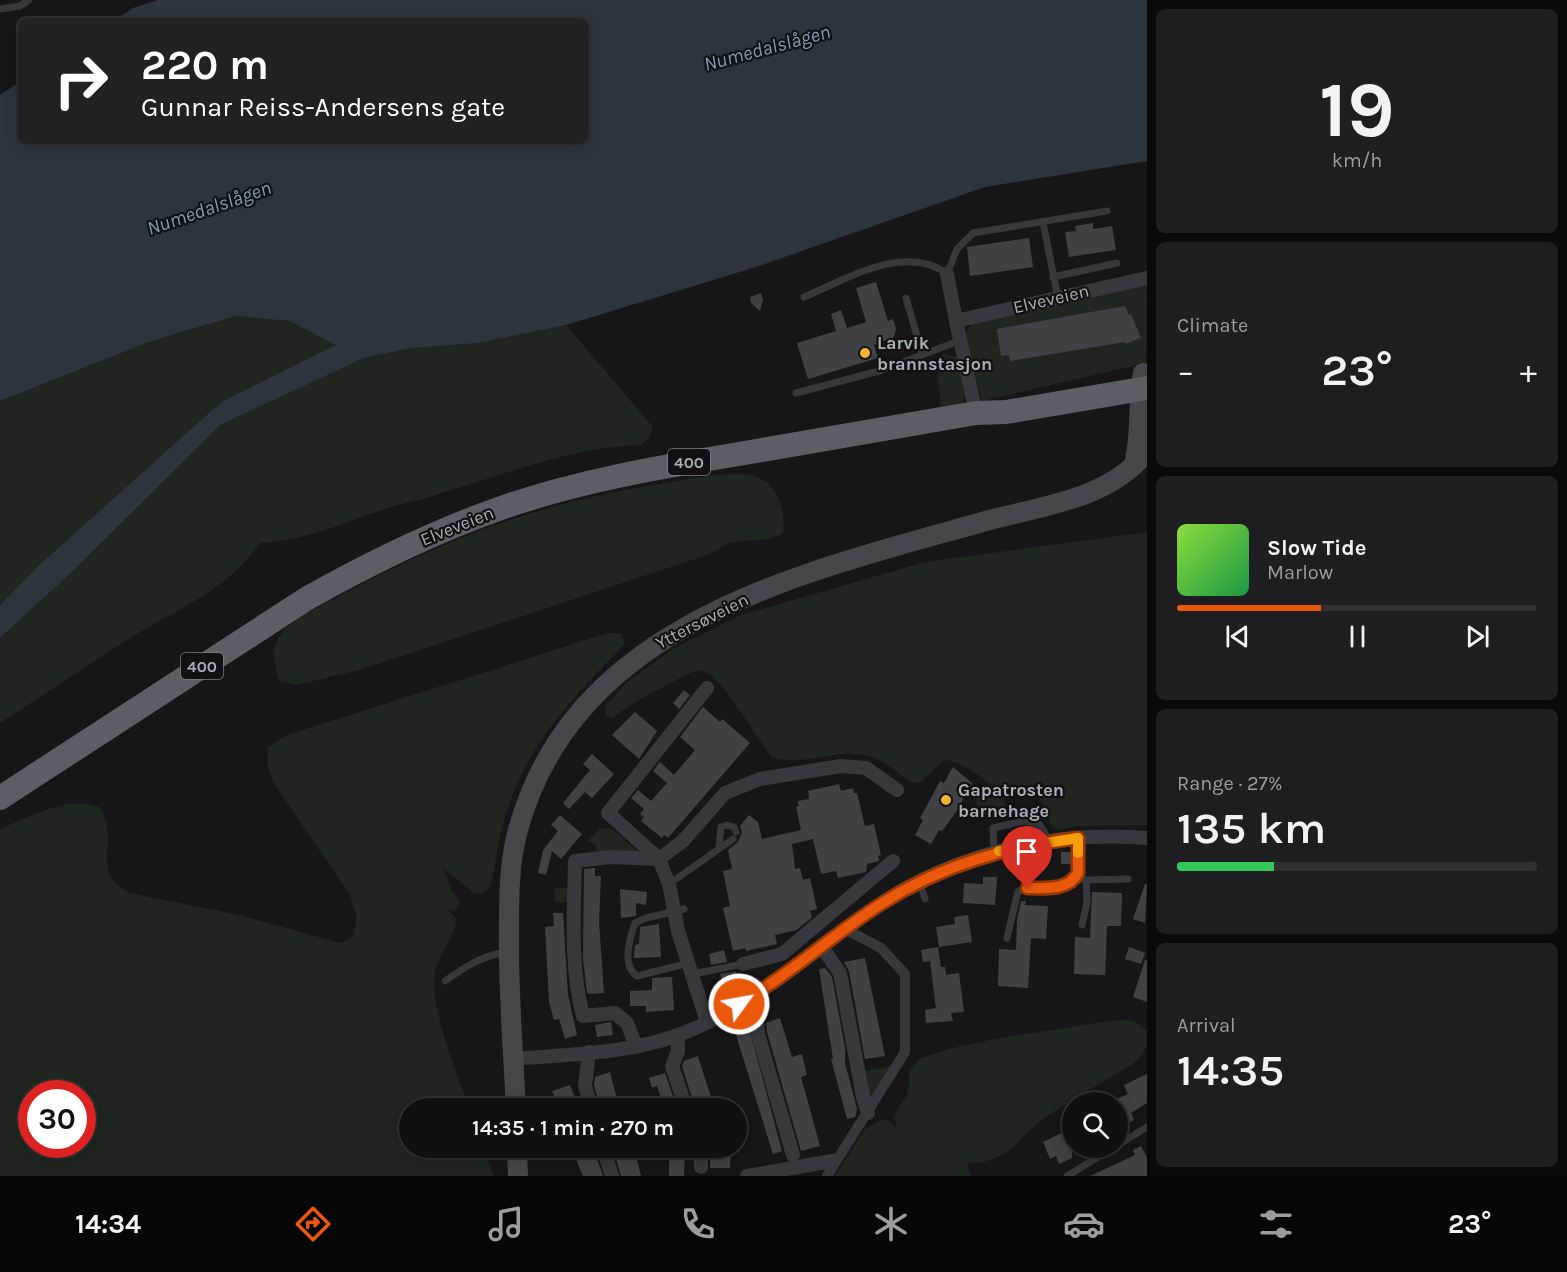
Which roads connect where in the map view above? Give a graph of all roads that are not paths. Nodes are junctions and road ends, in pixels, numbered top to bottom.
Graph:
1 (29, 0) edge
2 (0, 9) edge
3 (1107, 211) dead end
4 (1042, 222) junction
5 (1117, 263) dead end
6 (947, 274) junction
7 (1053, 277) junction
8 (1147, 278) edge
9 (804, 297) dead end
10 (906, 298) dead end
11 (1058, 298) junction
12 (956, 321) junction
13 (958, 341) junction
14 (922, 353) junction
15 (1145, 380) edge
16 (795, 393) dead end
17 (976, 413) junction
18 (1147, 451) edge
19 (1133, 467) junction
20 (707, 688) dead end
21 (897, 790) dead end
22 (0, 798) edge
23 (1078, 838) junction
24 (1147, 838) edge
25 (1050, 842) junction
26 (719, 847) junction
27 (994, 852) junction
28 (659, 859) junction
29 (893, 861) dead end
30 (1076, 878) junction
31 (1128, 879) dead end
32 (1086, 880) junction
33 (920, 883) junction
34 (667, 888) junction
35 (925, 900) dead end
36 (679, 910) junction
37 (1082, 926) dead end
38 (845, 929) junction
39 (1007, 938) dead end
40 (821, 946) junction
41 (508, 952) junction
42 (743, 964) joint
43 (691, 969) junction
44 (445, 981) dead end
45 (755, 995) junction
46 (707, 1022) junction
47 (678, 1036) junction
48 (636, 1046) junction
49 (589, 1052) junction
50 (513, 1059) junction
51 (515, 1098) edge
52 (588, 1098) edge
53 (683, 1098) edge
54 (868, 1113) junction
55 (1147, 1127) edge
56 (1128, 1139) edge
57 (793, 1155) dead end
58 (517, 1158) edge
59 (606, 1158) edge
60 (701, 1158) edge
61 (1097, 1158) edge
62 (832, 1161) dead end
63 (701, 1167) dead end
64 (518, 1176) edge
65 (612, 1176) edge
66 (747, 1176) edge
67 (827, 1176) edge
68 (1067, 1176) edge

1 - 2 lane
3 - 4 lane
4 - 6 lane
4 - 7 lane
5 - 7 lane
6 - 9 lane
6 - 12 street
7 - 11 lane
8 - 11 street, Elveveien
10 - 14 lane
11 - 12 street, Elveveien
12 - 13 street
13 - 14 lane
13 - 17 street
14 - 16 lane
15 - 17 highway, Elveveien / 400
15 - 19 main road
17 - 22 highway, Elveveien / 400
18 - 19 main road, Yttersøveien
19 - 41 main road, Yttersøveien
20 - 28 street
21 - 28 street
23 - 24 street
23 - 25 street
23 - 30 lane
25 - 27 street
25 - 27 lane
26 - 26 lane
26 - 34 lane
27 - 33 street
28 - 34 street
28 - 48 street
29 - 42 street
30 - 32 lane
30 - 39 lane
31 - 32 lane
32 - 37 lane
33 - 35 lane
33 - 38 street
34 - 36 street
36 - 43 street
36 - 43 lane
38 - 40 street
38 - 54 street
40 - 45 street
40 - 54 street
41 - 44 lane
41 - 50 main road, Yttersøveien
42 - 43 lane
43 - 46 street
45 - 46 street
45 - 57 street
46 - 47 street
47 - 48 street
47 - 53 street
48 - 49 street
49 - 50 street
49 - 52 street
50 - 51 main road, Yttersøveien
54 - 67 street
55 - 56 lane
58 - 64 main road
59 - 65 street
60 - 63 street
61 - 68 lane
62 - 66 street

